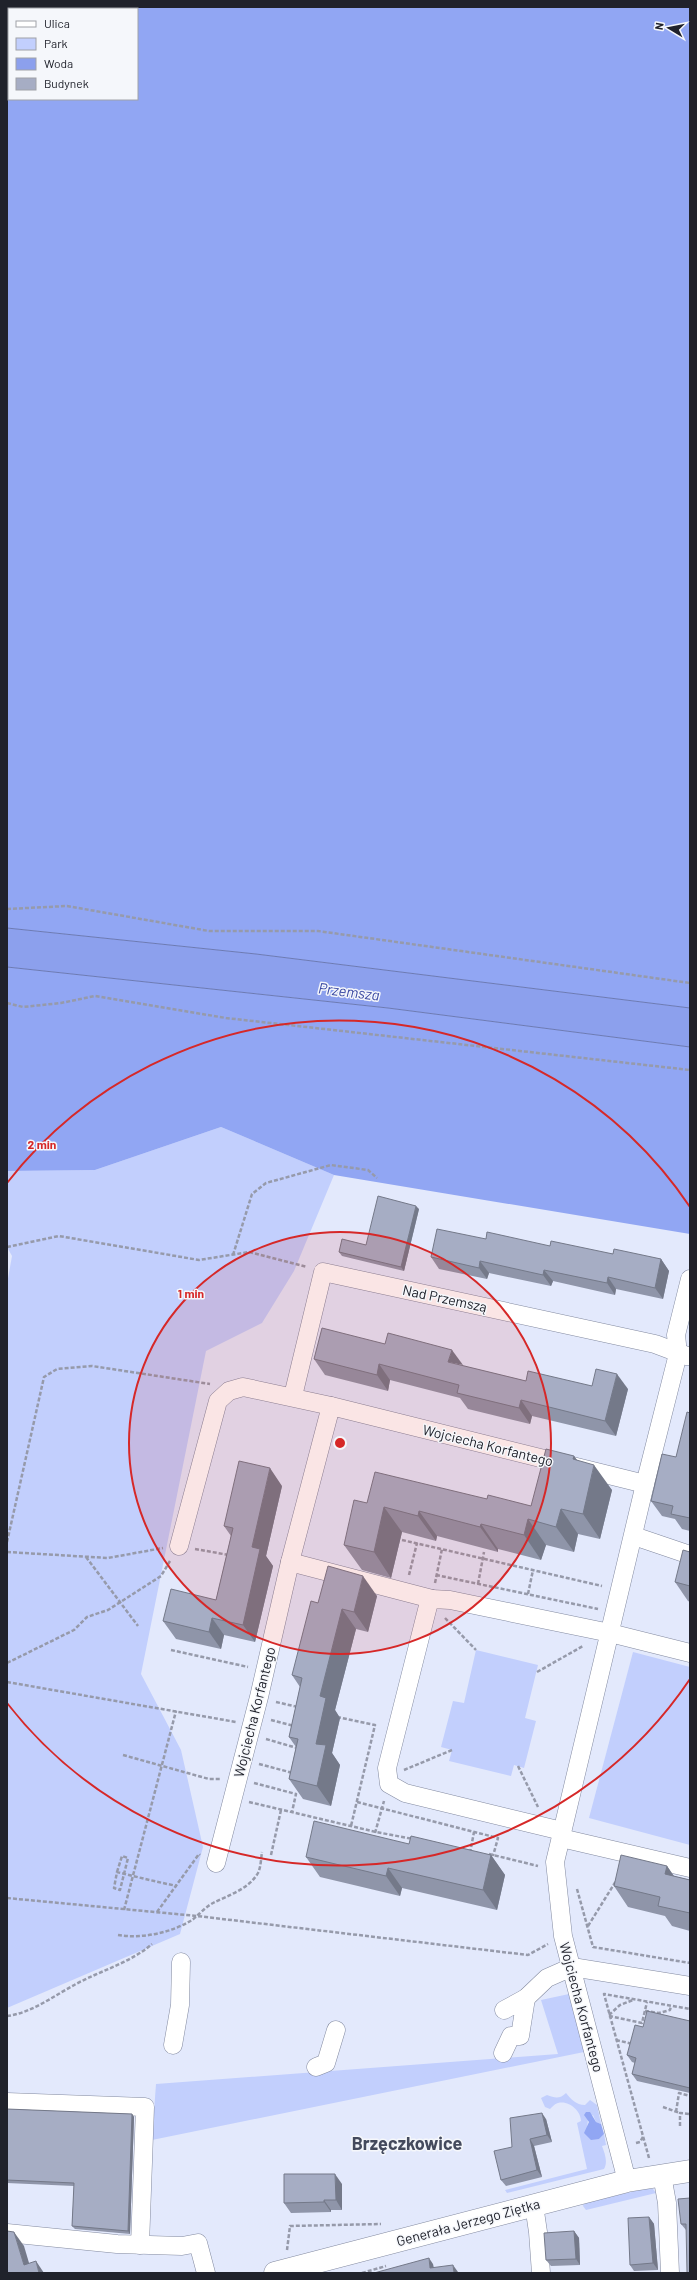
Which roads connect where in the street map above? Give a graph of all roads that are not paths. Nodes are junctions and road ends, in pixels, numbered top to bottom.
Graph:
1 (690, 1278) edge
2 (684, 1356) edge
3 (293, 1396) junction
4 (331, 1406) junction
5 (645, 1484) junction
6 (634, 1536) junction
7 (179, 1546) road end
8 (690, 1555) edge
9 (290, 1562) junction
10 (430, 1601) junction
11 (610, 1633) junction
12 (690, 1653) edge
13 (557, 1832) junction
14 (216, 1863) dead end
15 (690, 1868) edge
16 (181, 1962) dead end
17 (572, 1966) junction
18 (690, 1986) edge
19 (526, 1998) junction
20 (504, 2010) dead end
21 (336, 2030) dead end
22 (173, 2045) dead end
23 (503, 2053) dead end
24 (316, 2067) dead end
25 (7, 2102) edge
26 (656, 2168) junction
27 (690, 2171) edge
28 (627, 2181) junction
29 (534, 2205) junction
30 (7, 2233) edge
31 (140, 2245) junction
32 (286, 2268) edge
33 (206, 2273) edge
34 (541, 2273) edge
35 (670, 2273) edge

1 - 2 street, Wojciecha Korfantego
2 - 3 street, Nad Przemszą
2 - 5 street, Wojciecha Korfantego
3 - 4 street, Wojciecha Korfantego
3 - 7 street, Wojciecha Korfantego
4 - 5 street, Wojciecha Korfantego
4 - 9 street, Wojciecha Korfantego
5 - 6 street, Wojciecha Korfantego
6 - 8 street
6 - 11 street, Wojciecha Korfantego
9 - 10 street
9 - 14 street, Wojciecha Korfantego
10 - 11 street
10 - 13 street
11 - 12 street
11 - 13 street, Wojciecha Korfantego
13 - 15 street
13 - 17 street, Wojciecha Korfantego
16 - 22 street
17 - 18 street
17 - 19 street
17 - 28 street, Wojciecha Korfantego
19 - 20 street
19 - 23 street
21 - 24 street
25 - 31 street
26 - 27 main road, Generała Jerzego Ziętka
26 - 28 main road, Generała Jerzego Ziętka
26 - 35 street
28 - 29 main road, Generała Jerzego Ziętka
29 - 32 main road, Generała Jerzego Ziętka
29 - 34 street
30 - 31 street
31 - 33 street

